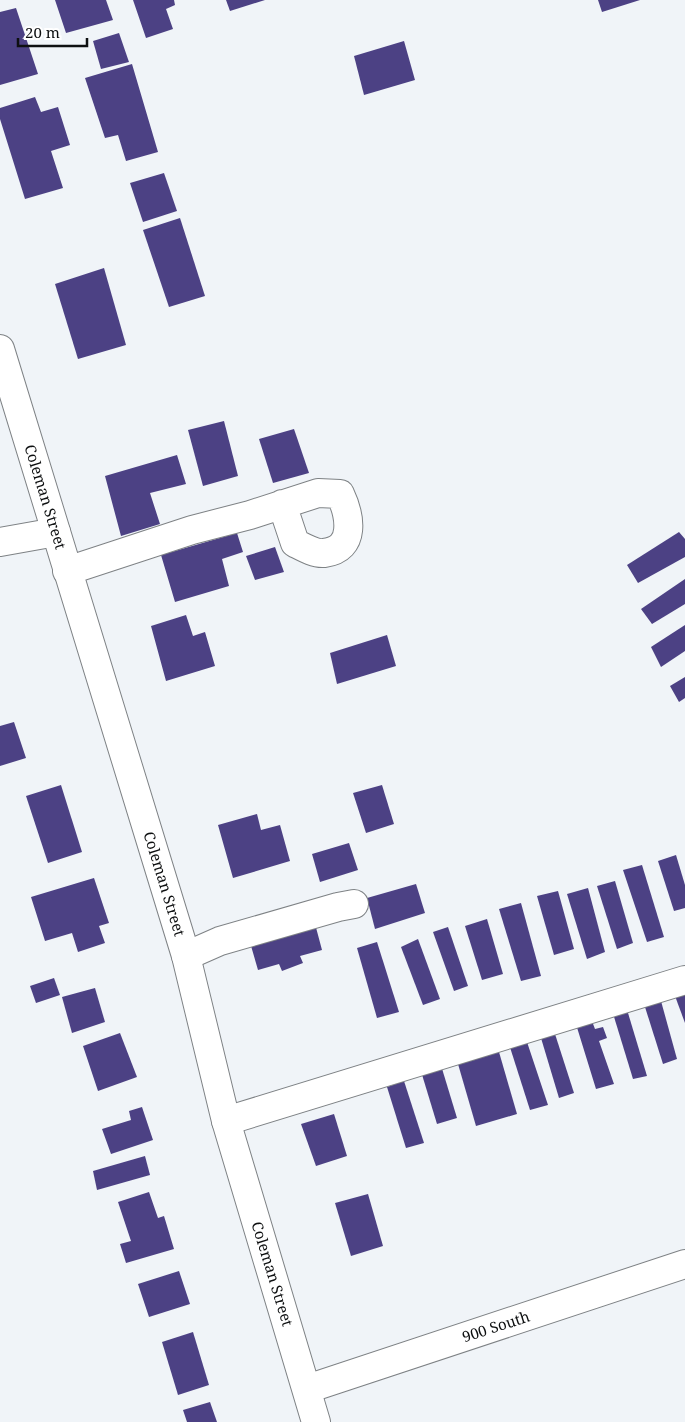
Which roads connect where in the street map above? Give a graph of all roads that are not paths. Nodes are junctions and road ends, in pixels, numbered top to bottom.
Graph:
1 (0, 349) edge
2 (282, 504) dead end
3 (56, 532) junction
4 (0, 542) edge
5 (67, 571) junction
6 (354, 904) dead end
7 (186, 956) junction
8 (685, 980) edge
9 (226, 1121) junction
10 (685, 1264) edge
11 (307, 1389) junction
12 (316, 1422) edge

1 - 3 street, Coleman Street
2 - 5 street
3 - 4 street
3 - 5 street, Coleman Street
5 - 7 street, Coleman Street
6 - 7 street
7 - 9 street, Coleman Street
8 - 9 street
9 - 11 street, Coleman Street
10 - 11 street, 900 South
11 - 12 street, Coleman Street

